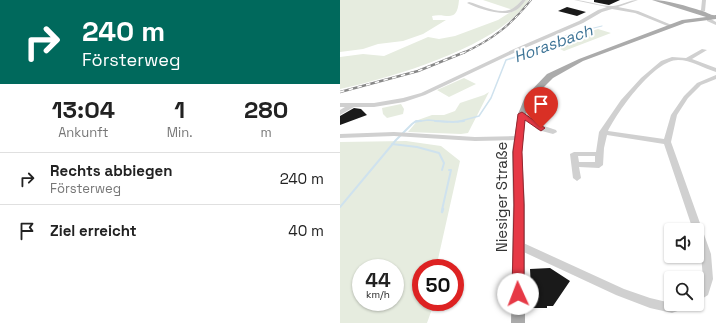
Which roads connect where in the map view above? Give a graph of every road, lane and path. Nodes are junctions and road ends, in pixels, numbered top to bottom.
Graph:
1 (524, 0) edge
2 (576, 0) edge
3 (636, 0) edge
4 (655, 0) edge
5 (704, 0) edge
6 (469, 3) dead end
7 (613, 8) junction
8 (691, 10) junction
9 (700, 12) junction
10 (713, 19) edge
11 (675, 25) junction
12 (704, 50) dead end
13 (686, 60) junction
14 (716, 70) edge
15 (716, 77) edge
16 (340, 105) edge
17 (354, 105) junction
18 (340, 113) edge
19 (522, 114) junction
20 (554, 132) dead end
21 (603, 132) junction
22 (340, 136) edge
23 (518, 141) junction
24 (667, 142) junction
25 (577, 178) dead end
26 (519, 245) junction
27 (704, 292) edge
28 (664, 306) edge
29 (518, 323) edge

1 - 6 street
2 - 7 street
3 - 7 street
4 - 8 main road
5 - 9 street
7 - 11 street
7 - 17 street
8 - 9 main road
8 - 10 main road
9 - 10 main road
10 - 11 main road, Niesiger Straße
11 - 19 main road, Niesiger Straße
12 - 13 street
13 - 14 street
13 - 21 street
15 - 24 street
16 - 17 street
17 - 18 street
19 - 20 street
19 - 23 main road, Niesiger Straße
21 - 24 street
21 - 25 street
22 - 23 street
23 - 26 main road, Niesiger Straße
24 - 27 street
26 - 28 street
26 - 29 main road, Niesiger Straße

